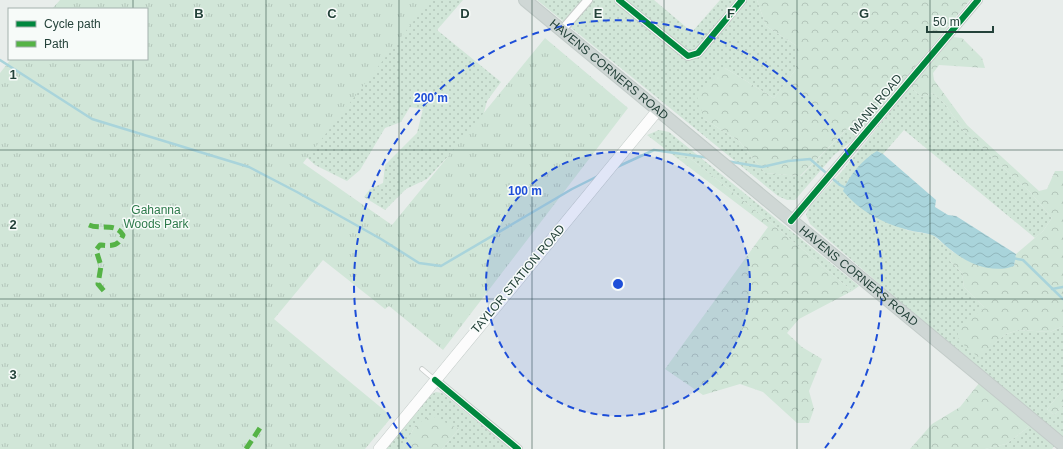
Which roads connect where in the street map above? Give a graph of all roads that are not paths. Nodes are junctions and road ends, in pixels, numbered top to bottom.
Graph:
1 (526, 0) edge
2 (588, 0) edge
3 (619, 0) edge
4 (742, 0) edge
5 (978, 0) edge
6 (562, 30) junction
7 (658, 110) junction
8 (791, 221) junction
9 (422, 369) dead end
10 (435, 380) junction
11 (1063, 445) edge
12 (379, 449) edge
13 (518, 449) edge

1 - 6 main road, HAVENS CORNERS ROAD
2 - 6 street
3 - 4 street
5 - 8 street, MANN ROAD
6 - 7 main road, HAVENS CORNERS ROAD
7 - 8 main road, HAVENS CORNERS ROAD
7 - 10 main road, TAYLOR STATION ROAD
8 - 11 main road, HAVENS CORNERS ROAD
9 - 10 lane
10 - 12 main road, TAYLOR STATION ROAD
10 - 13 street

